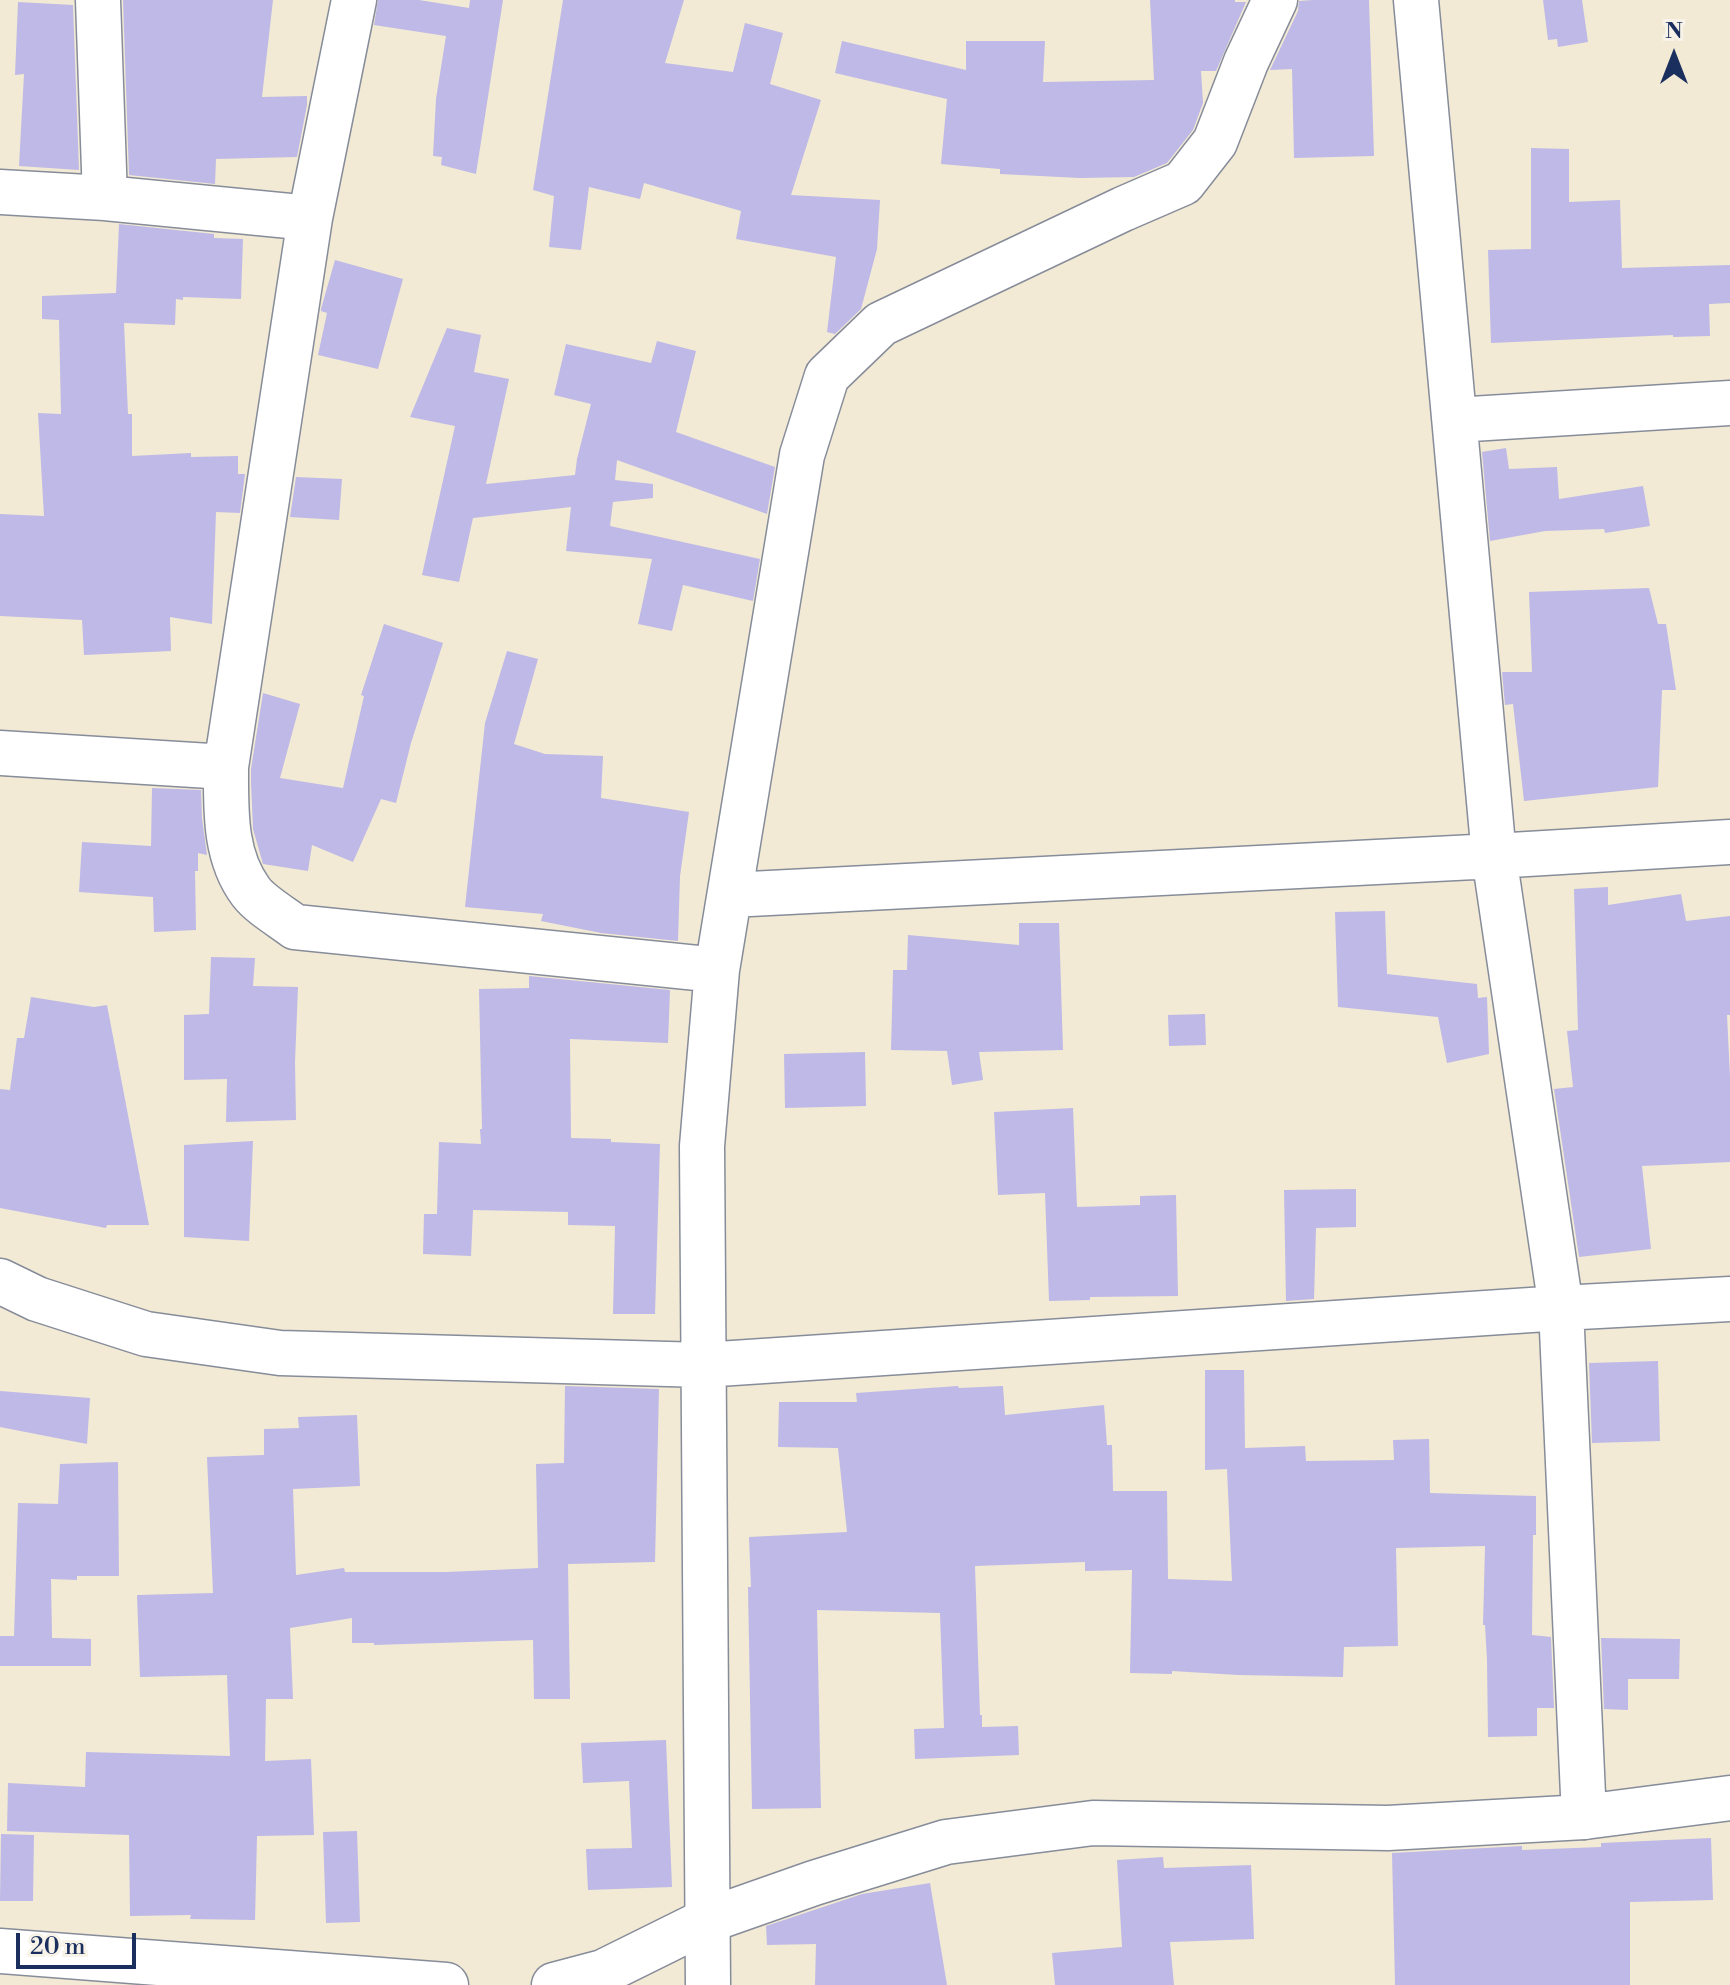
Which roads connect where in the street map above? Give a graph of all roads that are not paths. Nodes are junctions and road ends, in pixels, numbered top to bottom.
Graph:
1 (98, 0) edge
2 (354, 0) edge
3 (1275, 0) edge
4 (1416, 0) edge
5 (0, 192) edge
6 (105, 198) junction
7 (310, 218) junction
8 (1730, 403) edge
9 (1455, 420) junction
10 (0, 753) edge
11 (226, 767) junction
12 (1730, 842) edge
13 (1494, 856) junction
14 (730, 895) junction
15 (717, 970) junction
16 (0, 1281) edge
17 (1730, 1299) edge
18 (1561, 1308) junction
19 (703, 1365) junction
20 (1730, 1798) edge
21 (1584, 1817) junction
22 (706, 1921) junction
23 (0, 1951) edge
24 (446, 1985) edge
25 (554, 1985) edge
26 (708, 1985) edge

1 - 6 street
2 - 7 street
3 - 14 street
4 - 9 street
5 - 6 street
6 - 7 street
7 - 11 street
8 - 9 street
9 - 13 street
10 - 11 street
11 - 15 street
12 - 13 street
13 - 14 street
13 - 18 street
14 - 15 street
15 - 19 street
16 - 19 street
17 - 18 street
18 - 19 street
18 - 21 street
19 - 22 street
20 - 21 street
21 - 22 street
22 - 25 street
22 - 26 street
23 - 24 street

